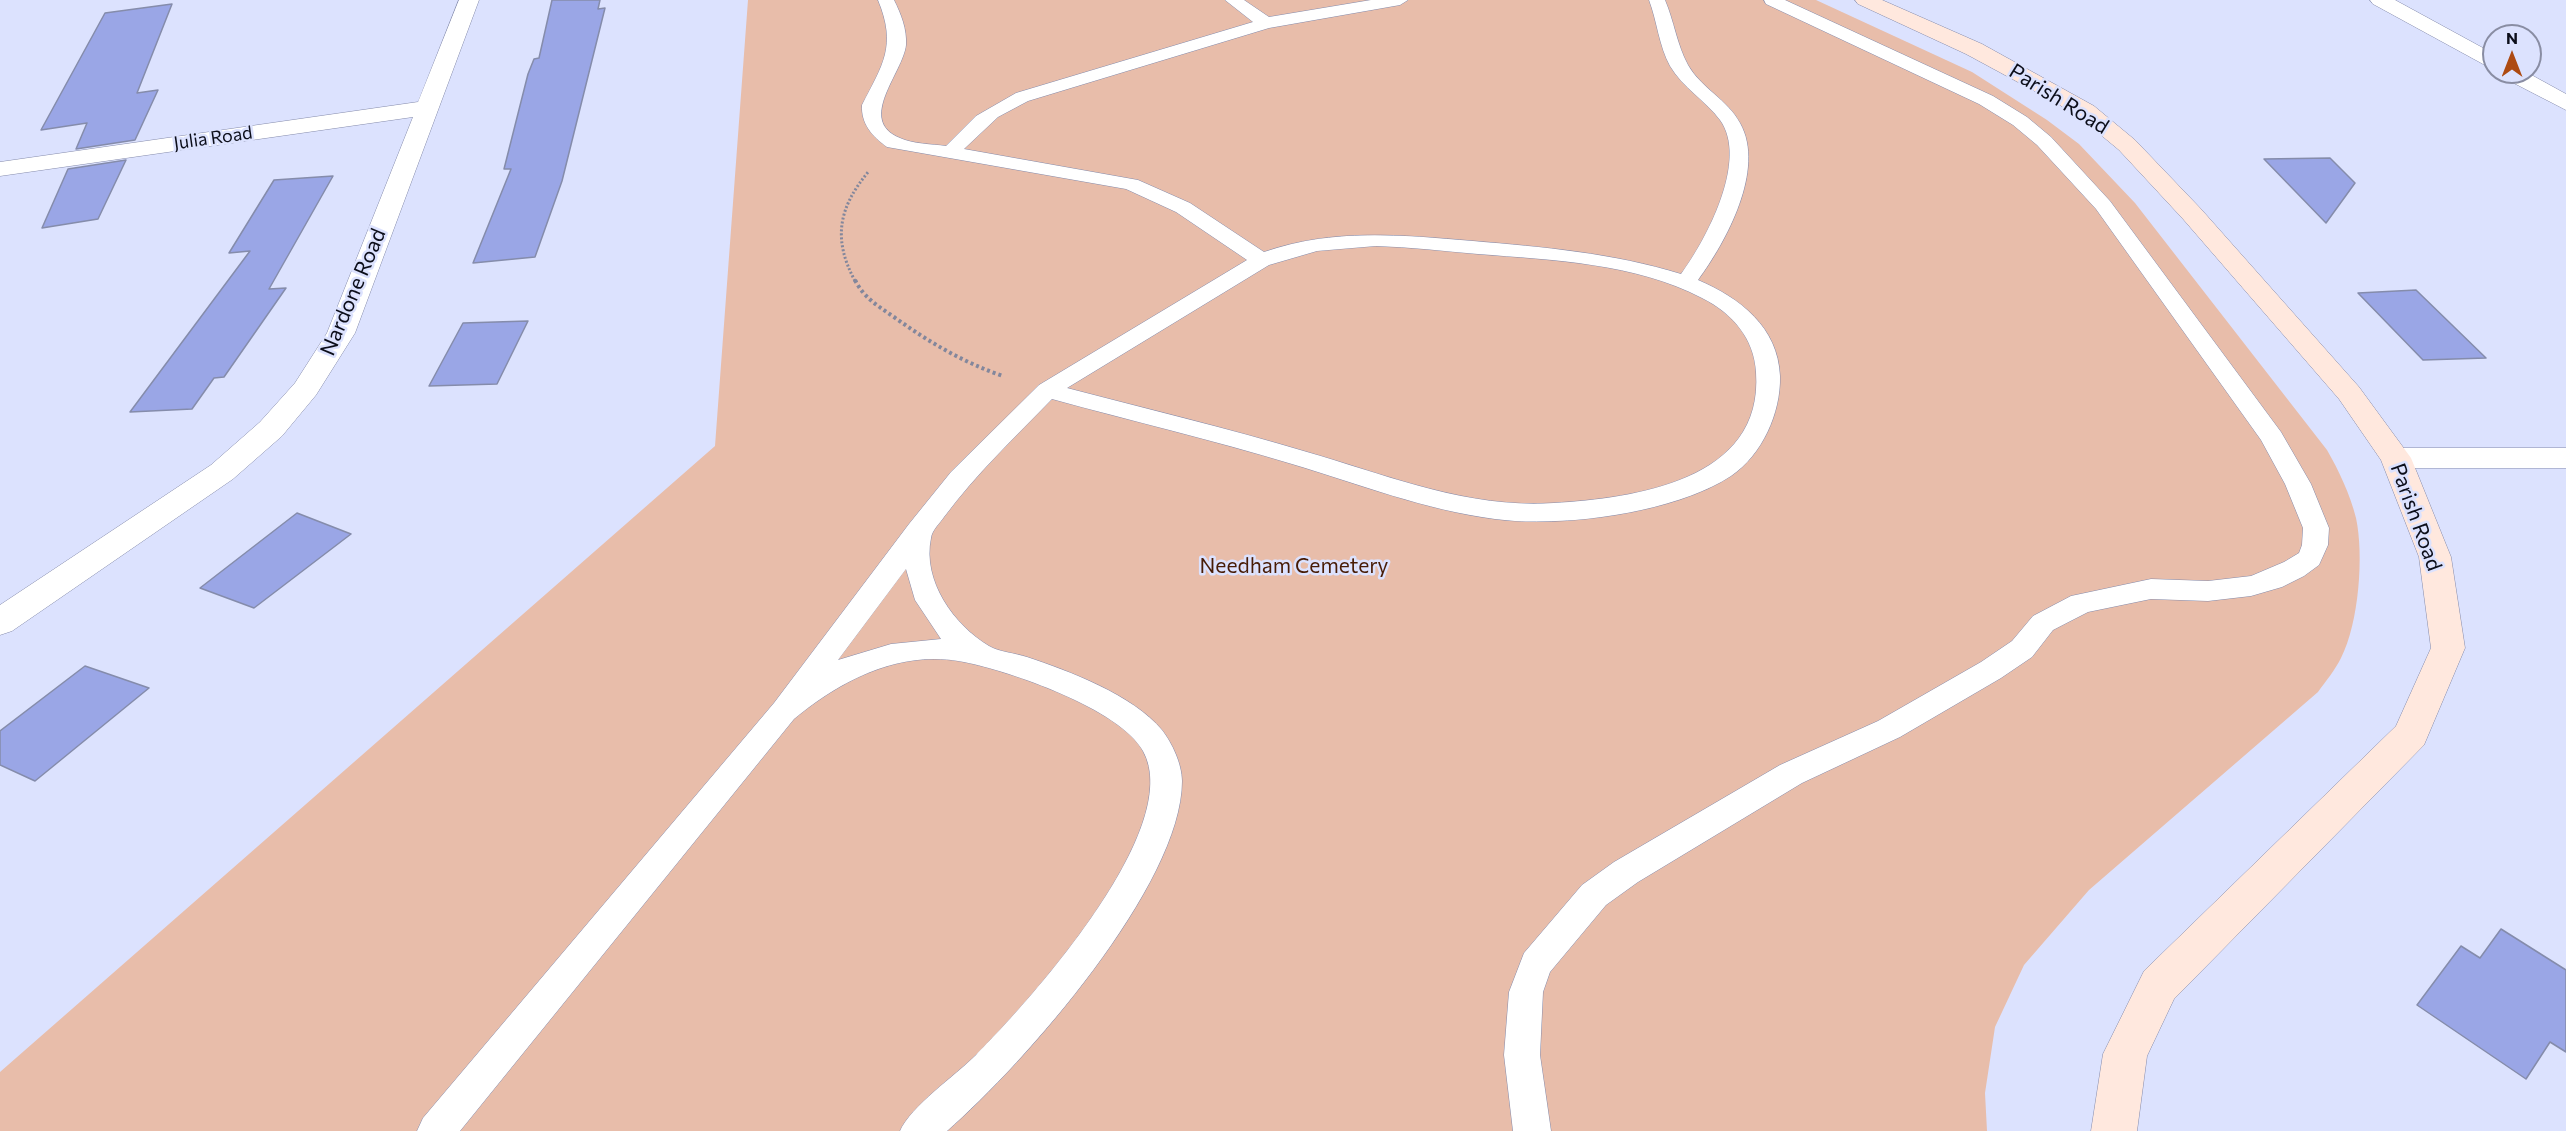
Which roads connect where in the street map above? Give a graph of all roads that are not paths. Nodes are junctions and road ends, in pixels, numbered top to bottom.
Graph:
1 (469, 0) edge
2 (886, 0) edge
3 (1233, 0) edge
4 (1400, 0) edge
5 (1657, 0) edge
6 (1772, 0) edge
7 (1865, 0) edge
8 (2380, 0) edge
9 (1266, 23) junction
10 (2482, 56) edge
11 (2532, 84) edge
12 (2566, 103) edge
13 (426, 108) junction
14 (951, 152) junction
15 (0, 169) edge
16 (1261, 260) junction
17 (1685, 283) junction
18 (1047, 390) junction
19 (2396, 458) junction
20 (2566, 458) edge
21 (918, 530) junction
22 (0, 622) edge
23 (997, 660) junction
24 (784, 711) junction
25 (436, 1131) edge
26 (919, 1131) edge
27 (1532, 1131) edge
28 (2114, 1131) edge

1 - 13 street, Nardone Road
2 - 14 lane
3 - 9 lane
4 - 9 lane
5 - 17 lane
6 - 27 lane
7 - 19 street, Parish Road
8 - 10 street
9 - 14 lane
11 - 12 street
13 - 15 street, Julia Road
13 - 22 street, Nardone Road
14 - 16 lane
16 - 17 lane
16 - 18 lane
17 - 18 lane
18 - 21 lane
19 - 20 street
19 - 28 street, Parish Road
21 - 23 lane
21 - 24 lane
23 - 24 lane
23 - 26 lane
24 - 25 lane

